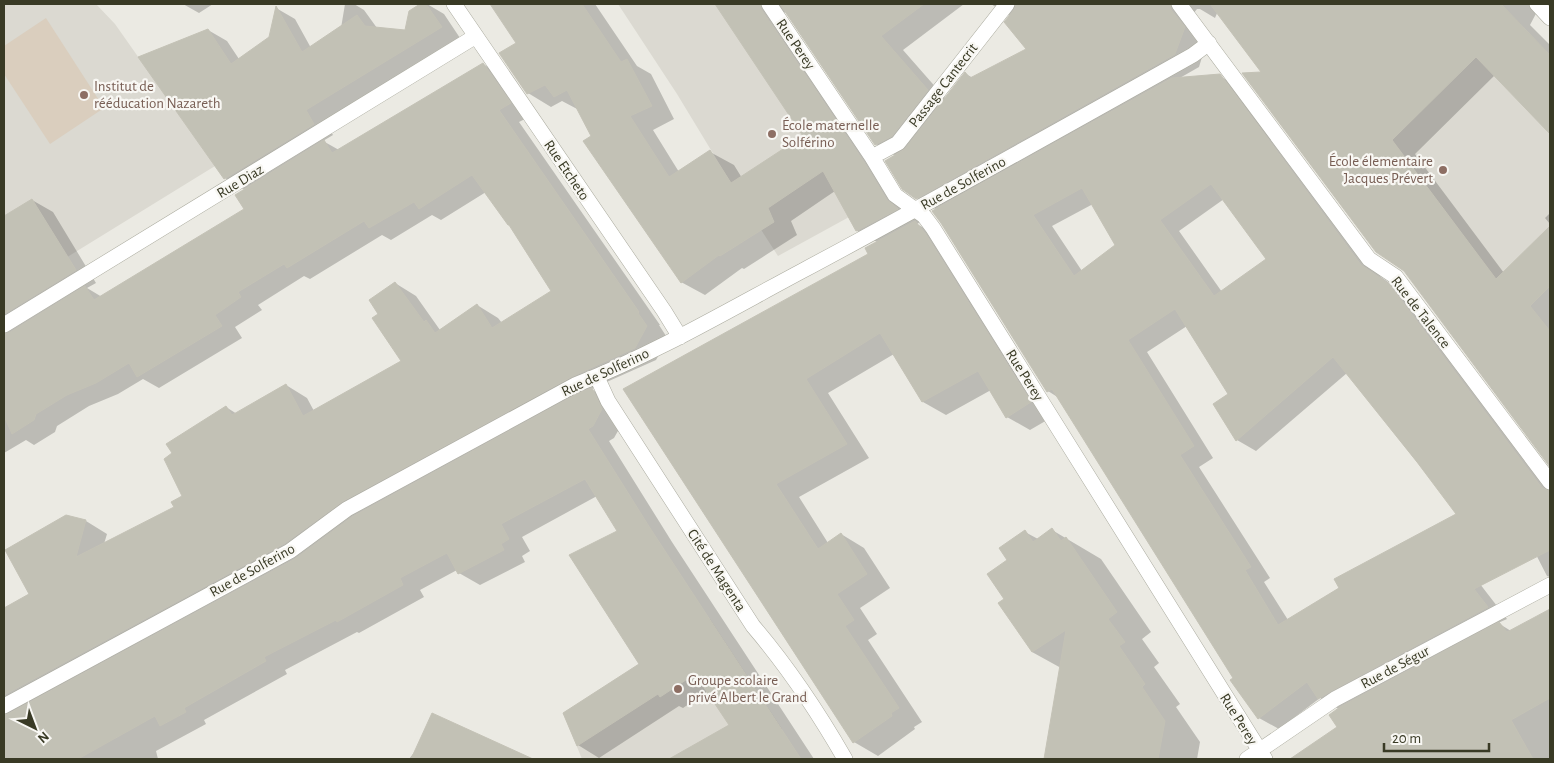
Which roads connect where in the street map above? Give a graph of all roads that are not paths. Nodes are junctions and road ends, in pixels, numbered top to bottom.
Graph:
1 (454, 4) edge
2 (770, 4) edge
3 (1007, 4) edge
4 (1179, 4) edge
5 (1537, 4) edge
6 (1550, 18) edge
7 (476, 36) junction
8 (1209, 43) junction
9 (872, 158) junction
10 (915, 209) junction
11 (4, 325) edge
12 (680, 337) junction
13 (597, 376) junction
14 (1550, 482) edge
15 (1550, 585) edge
16 (4, 706) edge
17 (1257, 756) edge
18 (845, 759) edge

1 - 7 street, Rue Etcheto
2 - 9 street, Rue Perey
3 - 9 street, Passage Cantecrit
4 - 8 street, Rue de Talence
5 - 6 street
7 - 11 street, Rue Diaz
7 - 12 street, Rue Etcheto
8 - 10 street, Rue de Solferino
8 - 14 street, Rue de Talence
9 - 10 street, Rue Perey
10 - 12 street, Rue de Solferino
10 - 17 street, Rue Perey
12 - 13 street, Rue de Solferino
13 - 16 street, Rue de Solferino
13 - 18 street, Cité de Magenta
15 - 17 street, Rue de Ségur

